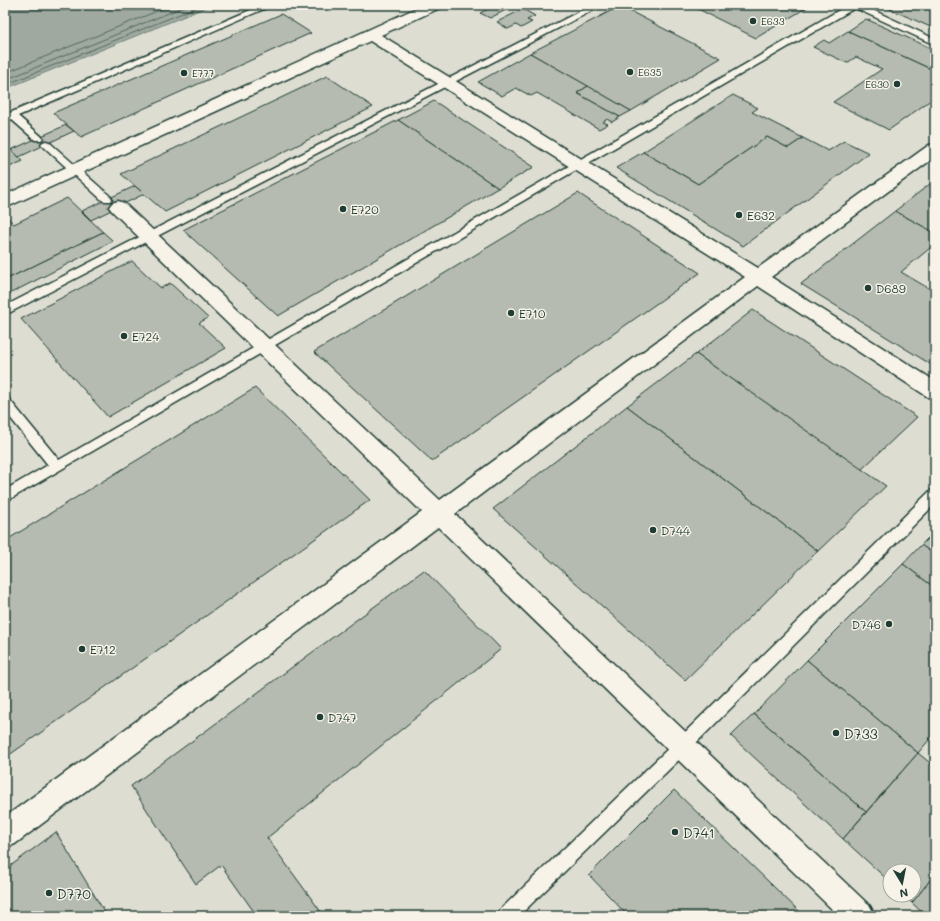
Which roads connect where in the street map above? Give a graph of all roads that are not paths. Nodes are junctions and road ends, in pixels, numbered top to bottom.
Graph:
1 (269, 5) edge
2 (435, 5) edge
3 (599, 5) edge
4 (834, 5) edge
5 (851, 7) edge
6 (371, 35) junction
7 (935, 42) edge
8 (448, 83) junction
9 (8, 116) edge
10 (935, 149) edge
11 (578, 164) junction
12 (76, 170) junction
13 (5, 202) edge
14 (112, 203) joint
15 (148, 236) junction
16 (758, 277) junction
17 (5, 311) edge
18 (264, 347) junction
19 (935, 391) edge
20 (5, 402) edge
21 (57, 467) junction
22 (935, 495) edge
23 (5, 498) edge
24 (439, 513) junction
25 (682, 746) junction
26 (5, 834) edge
27 (506, 916) edge
28 (860, 916) edge

1 - 9 lane
2 - 6 street
3 - 8 lane
4 - 5 lane
5 - 7 lane
5 - 11 lane
6 - 8 street
6 - 12 street
8 - 11 street
8 - 15 lane
9 - 12 lane
10 - 16 street
11 - 16 street
11 - 18 lane
12 - 13 street
12 - 14 lane
14 - 15 street
15 - 17 lane
15 - 18 street
16 - 19 street
16 - 24 street
18 - 21 lane
18 - 24 street
20 - 21 lane
21 - 23 lane
22 - 25 lane
24 - 25 street
24 - 26 street
25 - 27 lane
25 - 28 street

